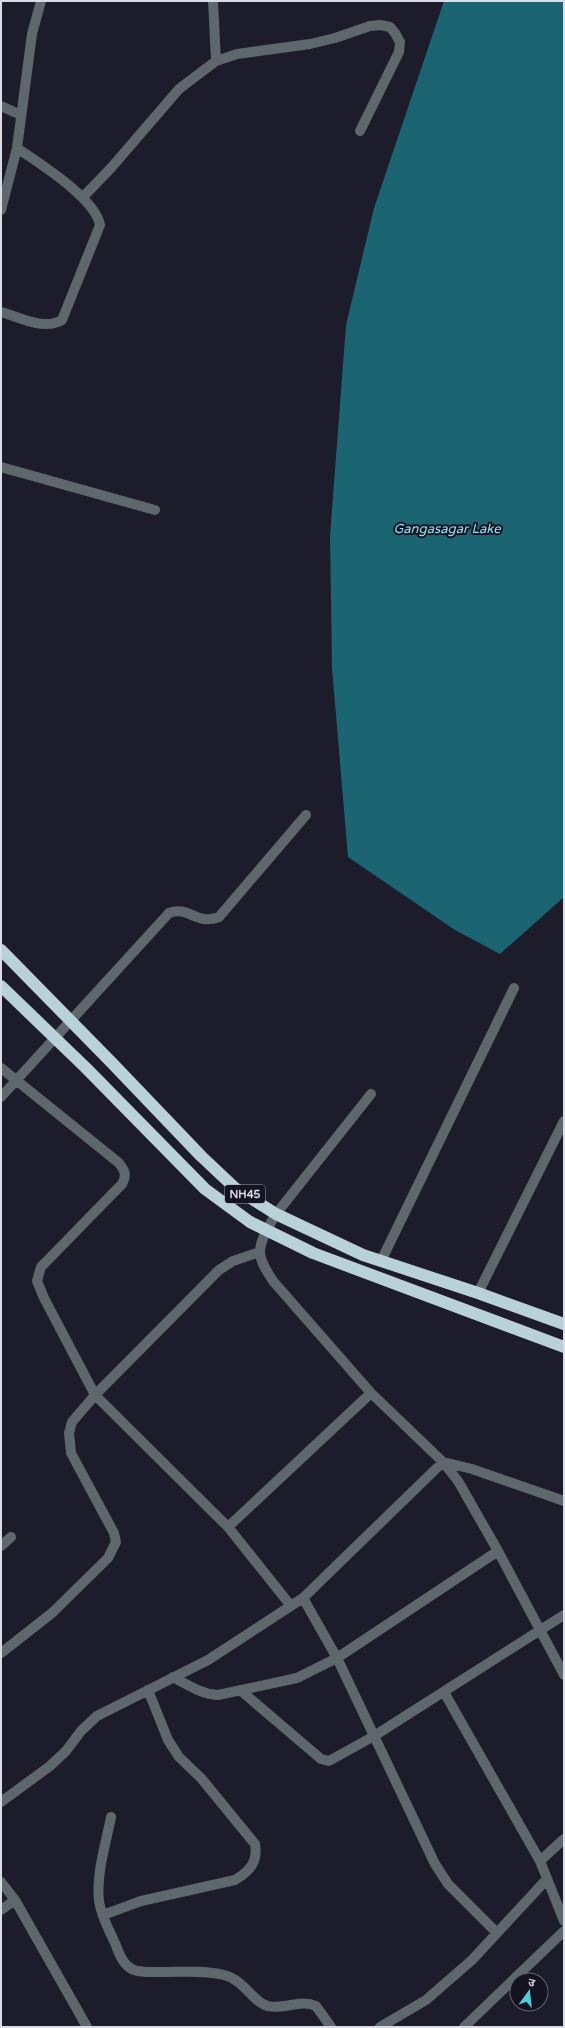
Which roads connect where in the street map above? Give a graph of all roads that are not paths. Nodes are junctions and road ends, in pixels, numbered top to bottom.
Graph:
1 (213, 1) edge
2 (40, 2) edge
3 (216, 61) junction
4 (1, 106) edge
5 (21, 115) junction
6 (360, 131) dead end
7 (17, 148) junction
8 (82, 197) junction
9 (1, 210) edge
10 (1, 312) edge
11 (1, 467) edge
12 (155, 510) dead end
13 (306, 815) dead end
14 (1, 950) edge
15 (1, 986) edge
16 (514, 988) dead end
17 (70, 1022) junction
18 (55, 1039) junction
19 (1, 1068) edge
20 (17, 1080) junction
21 (371, 1094) dead end
22 (1, 1097) edge
23 (564, 1121) edge
24 (276, 1214) junction
25 (266, 1230) junction
26 (260, 1252) junction
27 (380, 1261) junction
28 (478, 1293) junction
29 (564, 1324) edge
30 (564, 1347) edge
31 (371, 1393) junction
32 (94, 1395) junction
33 (443, 1462) junction
34 (564, 1502) edge
35 (228, 1527) junction
36 (11, 1537) dead end
37 (1, 1546) edge
38 (498, 1551) junction
39 (303, 1598) junction
40 (291, 1606) junction
41 (564, 1616) edge
42 (541, 1631) junction
43 (1, 1653) edge
44 (337, 1658) junction
45 (564, 1675) edge
46 (173, 1678) junction
47 (148, 1690) junction
48 (240, 1690) junction
49 (444, 1692) junction
50 (374, 1736) junction
51 (1, 1802) edge
52 (111, 1817) dead end
53 (564, 1839) edge
54 (540, 1861) junction
55 (547, 1879) junction
56 (1, 1882) edge
57 (15, 1900) junction
58 (1, 1910) edge
59 (103, 1915) junction
60 (564, 1921) edge
61 (564, 1931) edge
62 (497, 1933) junction
63 (87, 2027) edge
64 (331, 2027) edge
65 (380, 2027) edge
66 (464, 2027) edge

1 - 3 street
2 - 5 street
3 - 6 street
3 - 8 street
4 - 5 street
5 - 7 street
7 - 8 street
7 - 9 street
8 - 10 street
11 - 12 street
13 - 17 street
14 - 17 highway, NH45
15 - 18 highway, NH45
16 - 27 street
17 - 18 street
17 - 24 highway, NH45
18 - 20 street
18 - 25 highway, NH45
19 - 20 street
20 - 22 street
20 - 32 street
21 - 24 street
23 - 28 street
24 - 25 street
24 - 27 highway, NH45
25 - 26 street
25 - 30 highway, NH45
26 - 31 street
26 - 32 street
27 - 28 highway, NH45
28 - 29 highway, NH45
31 - 33 street
31 - 35 street
32 - 35 street
32 - 43 street
33 - 34 street
33 - 38 street
33 - 39 street
35 - 40 street
36 - 37 street
38 - 42 street
38 - 44 street
39 - 40 street
39 - 44 street
40 - 46 street
41 - 42 street
42 - 45 street
42 - 49 street
44 - 48 street
44 - 50 street
46 - 47 street
46 - 48 street
47 - 51 street
47 - 59 street
48 - 50 street
49 - 50 street
49 - 54 street
50 - 62 street
52 - 59 street
53 - 54 street
54 - 55 street
55 - 60 street
55 - 62 street
56 - 57 street
57 - 58 street
57 - 63 street
59 - 64 street
61 - 66 street
62 - 65 street

